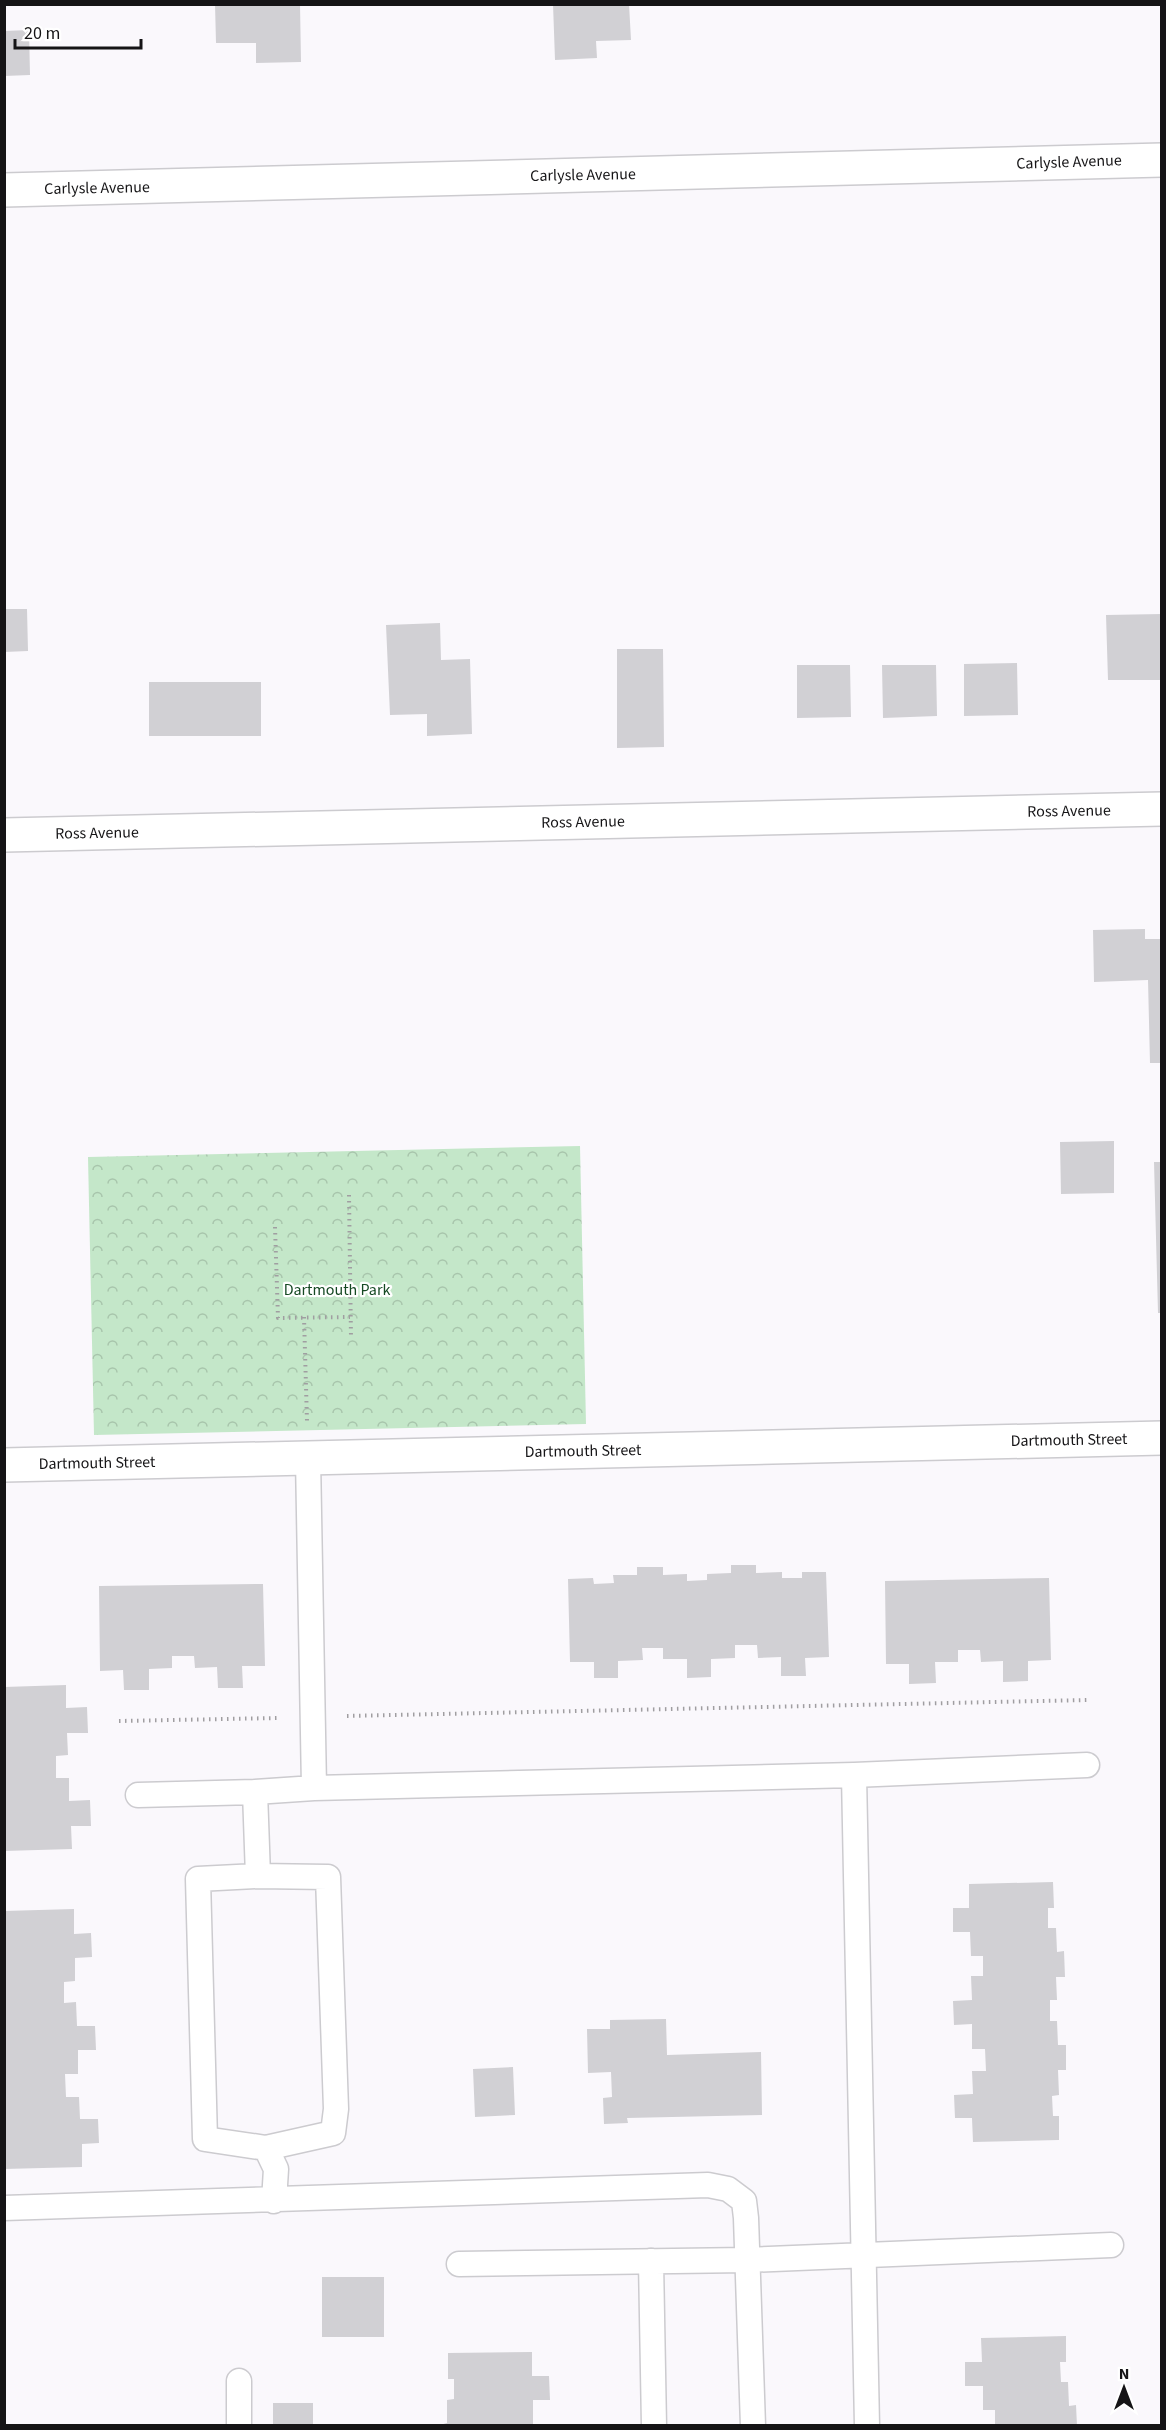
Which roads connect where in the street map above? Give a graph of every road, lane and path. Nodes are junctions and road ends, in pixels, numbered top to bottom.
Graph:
1 (1161, 160) edge
2 (4, 190) edge
3 (1161, 808) edge
4 (4, 835) edge
5 (349, 1195) dead end
6 (275, 1227) dead end
7 (304, 1317) junction
8 (350, 1317) junction
9 (351, 1338) dead end
10 (1161, 1438) edge
11 (308, 1458) junction
12 (4, 1465) edge
13 (1088, 1700) dead end
14 (278, 1707) dead end
15 (335, 1716) dead end
16 (119, 1721) dead end
17 (1088, 1765) dead end
18 (854, 1775) junction
19 (314, 1788) junction
20 (255, 1792) junction
21 (138, 1795) dead end
22 (258, 1876) junction
23 (266, 2148) junction
24 (274, 2201) junction
25 (4, 2208) edge
26 (1112, 2245) dead end
27 (864, 2255) junction
28 (747, 2260) junction
29 (651, 2261) junction
30 (459, 2264) dead end
31 (239, 2381) dead end
32 (239, 2426) edge
33 (654, 2426) edge
34 (753, 2426) edge
35 (867, 2426) edge

1 - 2 street, Carlysle Avenue
3 - 4 street, Ross Avenue
5 - 8 path
6 - 7 path
7 - 8 path
7 - 11 path
8 - 9 path
10 - 11 street, Dartmouth Street
11 - 12 street, Dartmouth Street
11 - 19 lane
13 - 15 path
14 - 16 path
17 - 18 lane
18 - 19 lane
18 - 27 lane
19 - 20 lane
20 - 21 lane
20 - 22 lane
22 - 23 lane
22 - 23 lane
23 - 24 lane
24 - 25 lane
24 - 28 lane
26 - 27 lane
27 - 28 lane
27 - 35 lane
28 - 29 lane
28 - 34 lane
29 - 30 lane
29 - 33 lane
31 - 32 lane

